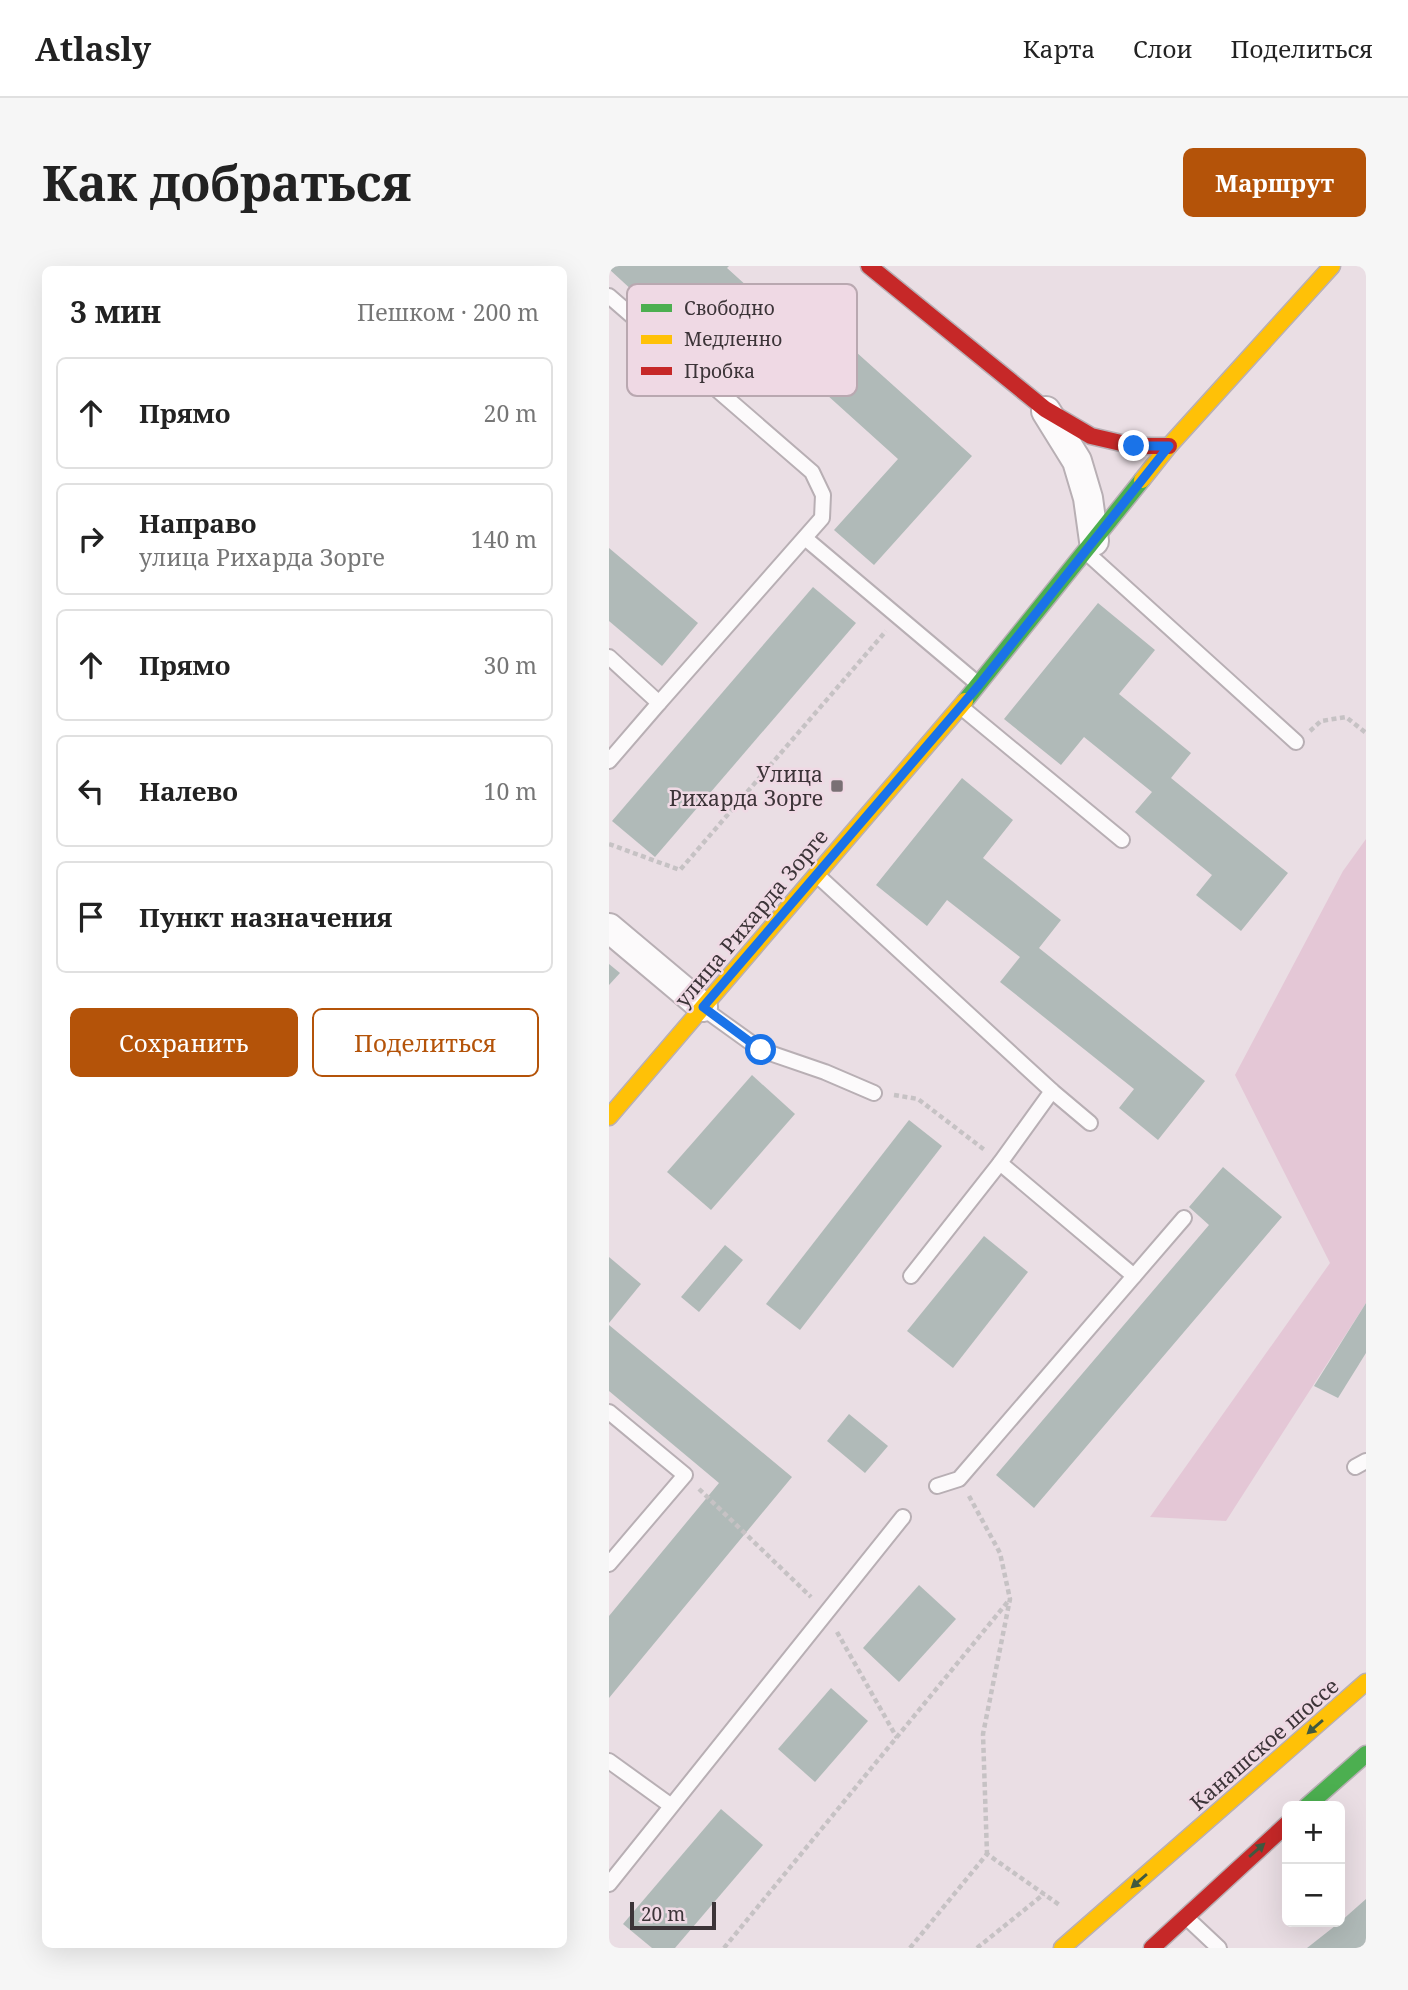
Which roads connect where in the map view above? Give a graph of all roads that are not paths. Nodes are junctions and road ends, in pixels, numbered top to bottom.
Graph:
1 (869, 266) edge
2 (1332, 266) edge
3 (609, 296) edge
4 (627, 312) edge
5 (724, 396) edge
6 (1045, 409) junction
7 (1169, 446) junction
8 (805, 538) junction
9 (1090, 546) junction
10 (609, 657) edge
11 (979, 685) junction
12 (659, 703) junction
13 (960, 706) junction
14 (1296, 742) road end
15 (609, 761) edge
16 (1122, 840) dead end
17 (816, 874) junction
18 (609, 928) edge
19 (703, 1007) junction
20 (1052, 1091) junction
21 (874, 1093) road end
22 (609, 1117) edge
23 (1090, 1123) dead end
24 (1000, 1163) junction
25 (1184, 1218) dead end
26 (911, 1276) dead end
27 (1134, 1276) junction
28 (609, 1412) edge
29 (937, 1486) dead end
30 (904, 1517) dead end
31 (609, 1564) edge
32 (1366, 1682) edge
33 (1366, 1754) edge
34 (609, 1760) edge
35 (1313, 1801) edge
36 (670, 1805) junction
37 (1282, 1828) edge
38 (609, 1884) edge
39 (1186, 1917) junction
40 (1062, 1948) edge
41 (1152, 1948) edge
42 (1219, 1948) edge

1 - 6 street
2 - 7 street, улица Рихарда Зорге
3 - 4 lane
5 - 8 lane
6 - 7 street
6 - 9 street
7 - 9 street, улица Рихарда Зорге
8 - 11 lane
8 - 12 lane
9 - 11 street, улица Рихарда Зорге
9 - 14 lane
10 - 12 lane
11 - 13 street, улица Рихарда Зорге
12 - 15 lane
13 - 16 lane
13 - 17 street, улица Рихарда Зорге
17 - 19 street, улица Рихарда Зорге
17 - 20 lane
18 - 19 street
19 - 21 lane
19 - 22 street, улица Рихарда Зорге
20 - 23 lane
20 - 24 lane
24 - 26 lane
24 - 27 lane
25 - 27 lane
27 - 29 lane
28 - 31 lane
30 - 36 lane
32 -> 40 street, Канашское шоссе
33 - 35 street
34 - 36 lane
36 - 38 lane
39 -> 37 street
39 - 41 street
39 - 42 lane

